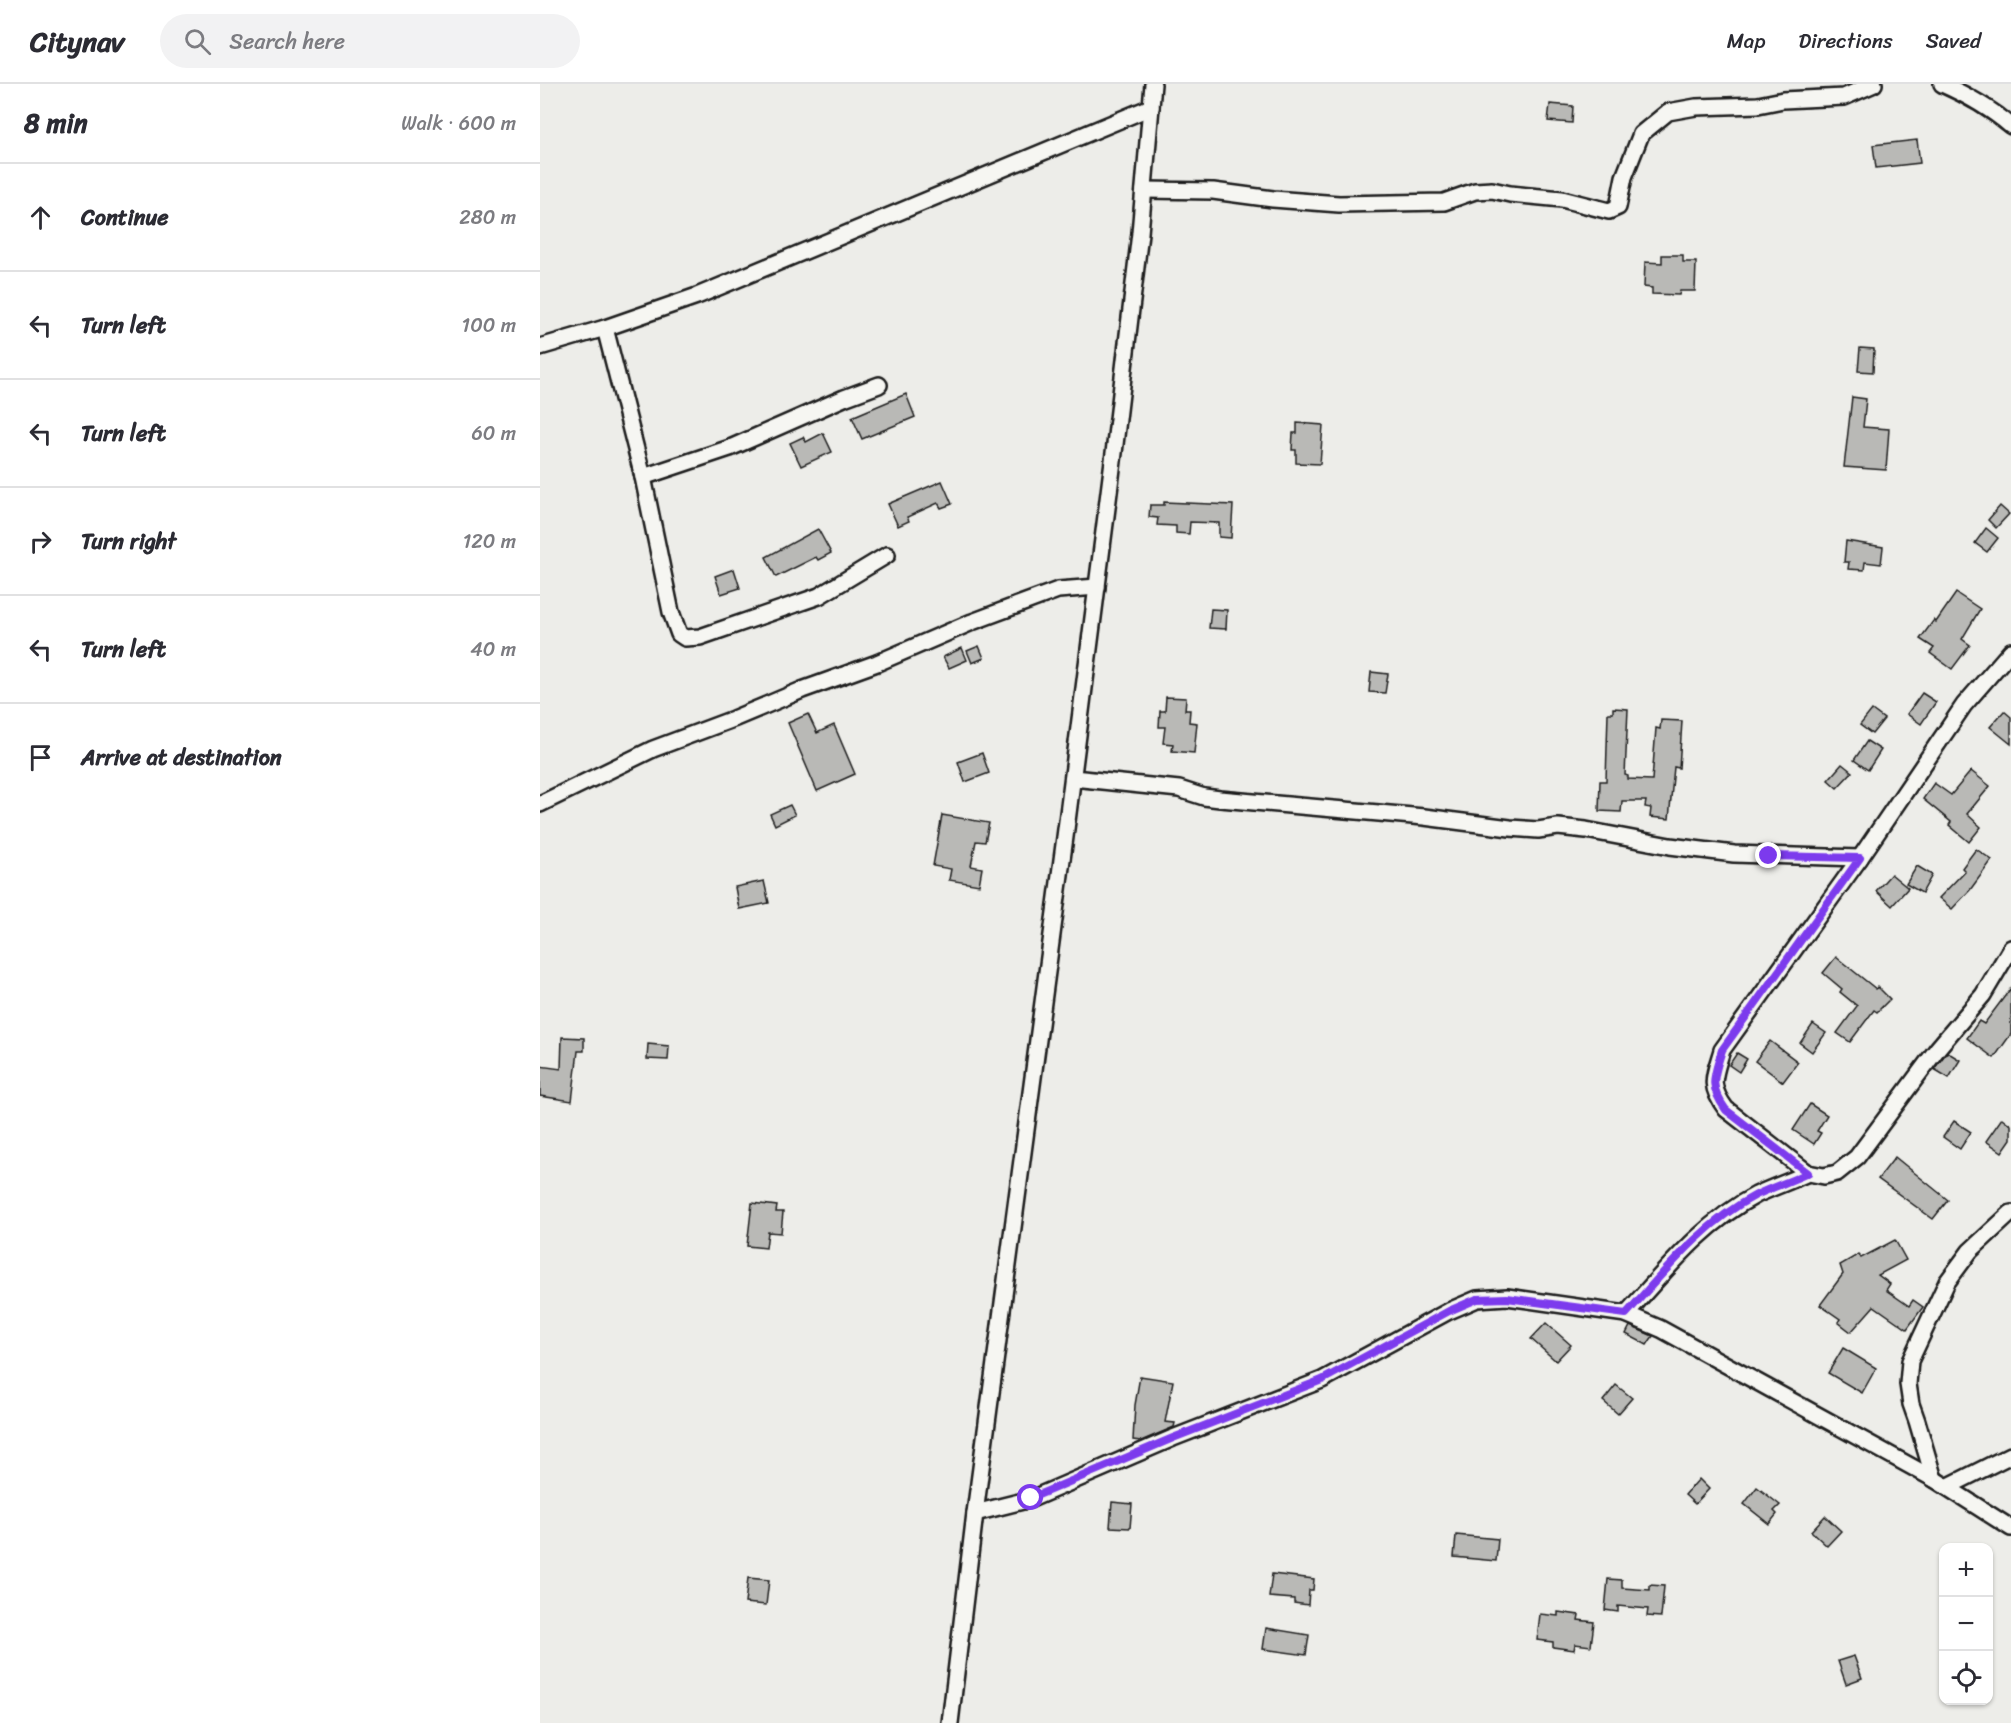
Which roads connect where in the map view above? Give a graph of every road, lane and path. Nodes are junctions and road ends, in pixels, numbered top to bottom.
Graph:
1 (1153, 84) edge
2 (1874, 84) edge
3 (1941, 84) edge
4 (1151, 107) junction
5 (2011, 126) edge
6 (1144, 190) junction
7 (605, 328) junction
8 (540, 348) edge
9 (879, 385) dead end
10 (643, 477) junction
11 (887, 555) dead end
12 (1097, 587) junction
13 (2010, 653) edge
14 (1072, 778) junction
15 (540, 804) edge
16 (1860, 858) junction
17 (2011, 948) edge
18 (1808, 1173) junction
19 (2011, 1213) edge
20 (1626, 1314) junction
21 (2011, 1455) edge
22 (1941, 1483) junction
23 (975, 1513) junction
24 (2011, 1528) edge
25 (950, 1723) edge

1 - 4 street
2 - 6 street
3 - 5 street
4 - 6 street
4 - 7 street
6 - 12 street
7 - 8 street
7 - 10 street
9 - 10 street
10 - 11 street
12 - 14 street
12 - 15 street
13 - 16 street
14 - 16 street
14 - 23 street
16 - 18 street
17 - 18 street
18 - 20 street
19 - 22 street
20 - 22 street
20 - 23 street
21 - 22 street
22 - 24 street
23 - 25 street

